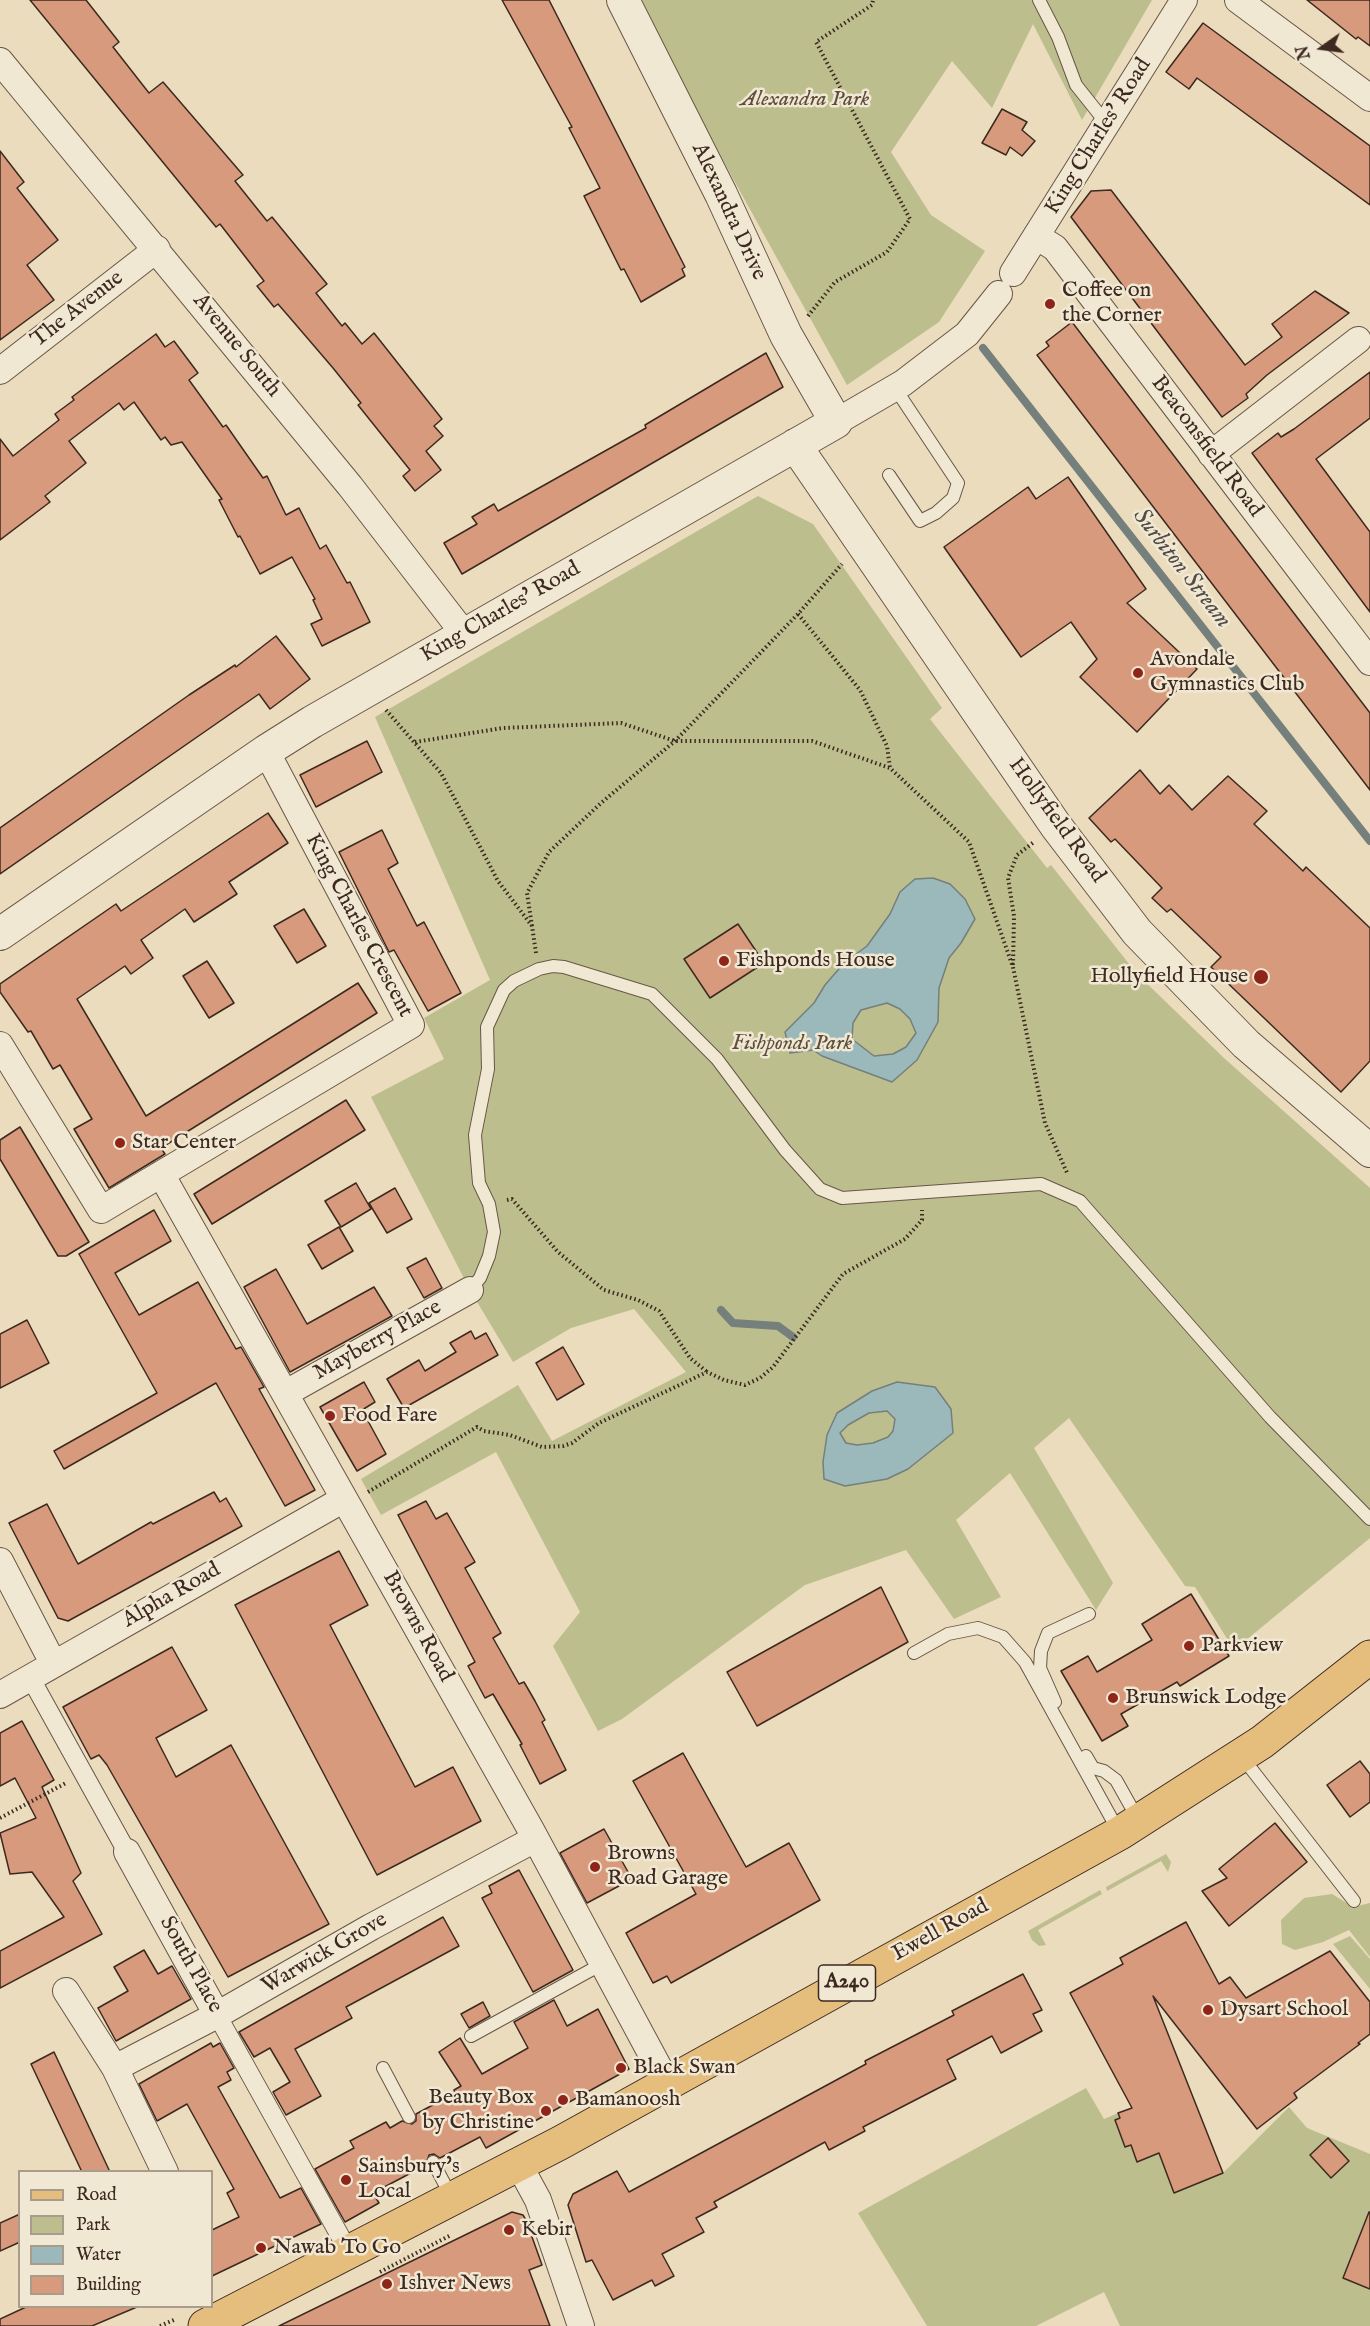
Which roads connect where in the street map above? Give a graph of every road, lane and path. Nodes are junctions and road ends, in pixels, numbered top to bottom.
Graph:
1 (623, 0) edge
2 (873, 0) edge
3 (1039, 0) edge
4 (1184, 0) edge
5 (1238, 0) edge
6 (0, 61) edge
7 (1370, 98) edge
8 (1107, 124) junction
9 (1036, 236) junction
10 (157, 249) junction
11 (786, 335) junction
12 (1358, 340) dead end
13 (0, 371) edge
14 (895, 388) junction
15 (836, 422) junction
16 (795, 445) junction
17 (1211, 454) junction
18 (889, 475) dead end
19 (862, 542) junction
20 (798, 614) junction
21 (465, 634) junction
22 (1370, 662) edge
23 (369, 688) junction
24 (675, 741) junction
25 (415, 742) junction
26 (266, 751) junction
27 (890, 768) junction
28 (1056, 826) junction
29 (532, 926) junction
30 (0, 934) edge
31 (1013, 968) junction
32 (539, 969) junction
33 (0, 1044) edge
34 (1370, 1151) edge
35 (162, 1174) junction
36 (923, 1191) junction
37 (1080, 1201) junction
38 (489, 1204) junction
39 (470, 1290) joint
40 (707, 1372) junction
41 (286, 1393) junction
42 (344, 1499) junction
43 (1370, 1519) edge
44 (0, 1561) edge
45 (1089, 1614) dead end
46 (914, 1653) dead end
47 (1370, 1657) edge
48 (53, 1663) junction
49 (30, 1677) junction
50 (0, 1695) edge
51 (1242, 1756) junction
52 (84, 1773) junction
53 (0, 1818) edge
54 (1130, 1828) junction
55 (535, 1839) junction
56 (127, 1852) joint
57 (1354, 1901) dead end
58 (602, 1964) junction
59 (66, 1991) dead end
60 (217, 2015) junction
61 (471, 2036) dead end
62 (115, 2068) junction
63 (383, 2068) dead end
64 (667, 2083) junction
65 (409, 2117) dead end
66 (433, 2162) dead end
67 (519, 2165) junction
68 (164, 2170) edge
69 (452, 2199) junction
70 (349, 2252) junction
71 (205, 2326) edge
72 (581, 2326) edge

1 - 11 street, Alexandra Drive
2 - 11 path
3 - 8 lane
4 - 8 street, King Charles' Road
5 - 7 street
6 - 10 street, Avenue South
8 - 9 street, King Charles' Road
9 - 14 street, King Charles' Road
9 - 17 street, Beaconsfield Road
10 - 13 street, The Avenue
10 - 21 street, Avenue South
11 - 15 street, Alexandra Drive
12 - 17 street
14 - 15 street, King Charles' Road
14 - 18 lane
15 - 16 street, King Charles' Road
16 - 19 street, Hollyfield Road
16 - 21 street, King Charles' Road
17 - 22 street, Beaconsfield Road
19 - 20 path
19 - 28 street, Hollyfield Road
20 - 24 path
20 - 27 path
21 - 23 street, King Charles' Road
23 - 25 path
23 - 26 street, King Charles' Road
24 - 25 path
24 - 27 path
24 - 29 path
25 - 29 path
26 - 30 street, King Charles' Road
26 - 35 street, King Charles Crescent
27 - 31 path
28 - 31 path
28 - 34 street, Hollyfield Road
29 - 32 path
31 - 37 path
32 - 36 lane
32 - 38 lane
33 - 35 street, King Charles Crescent
35 - 41 street, Browns Road
36 - 37 lane
36 - 40 path
37 - 43 lane
38 - 39 lane
38 - 40 path
39 - 41 street, Mayberry Place
40 - 42 path
41 - 42 street, Browns Road
42 - 48 street, Alpha Road
42 - 55 street, Browns Road
44 - 48 street
45 - 54 lane
46 - 54 lane
47 - 51 main road, Ewell Road / A240
48 - 49 street, Alpha Road
49 - 50 street, Alpha Road
49 - 52 street, South Place
51 - 54 main road, Ewell Road / A240
51 - 57 lane
52 - 53 path
52 - 56 street, South Place
54 - 64 main road, Ewell Road / A240
55 - 58 street, Browns Road
55 - 60 street, Warwick Grove
56 - 60 street, South Place
58 - 61 lane
58 - 64 street, Browns Road
59 - 62 street
60 - 62 street, Warwick Grove
60 - 70 street, South Place
62 - 68 street
63 - 65 lane
64 - 67 main road, Ewell Road / A240
66 - 69 lane
67 - 69 main road, Ewell Road / A240
67 - 72 street
69 - 70 main road, Ewell Road / A240
70 - 71 main road, Ewell Road / A240

